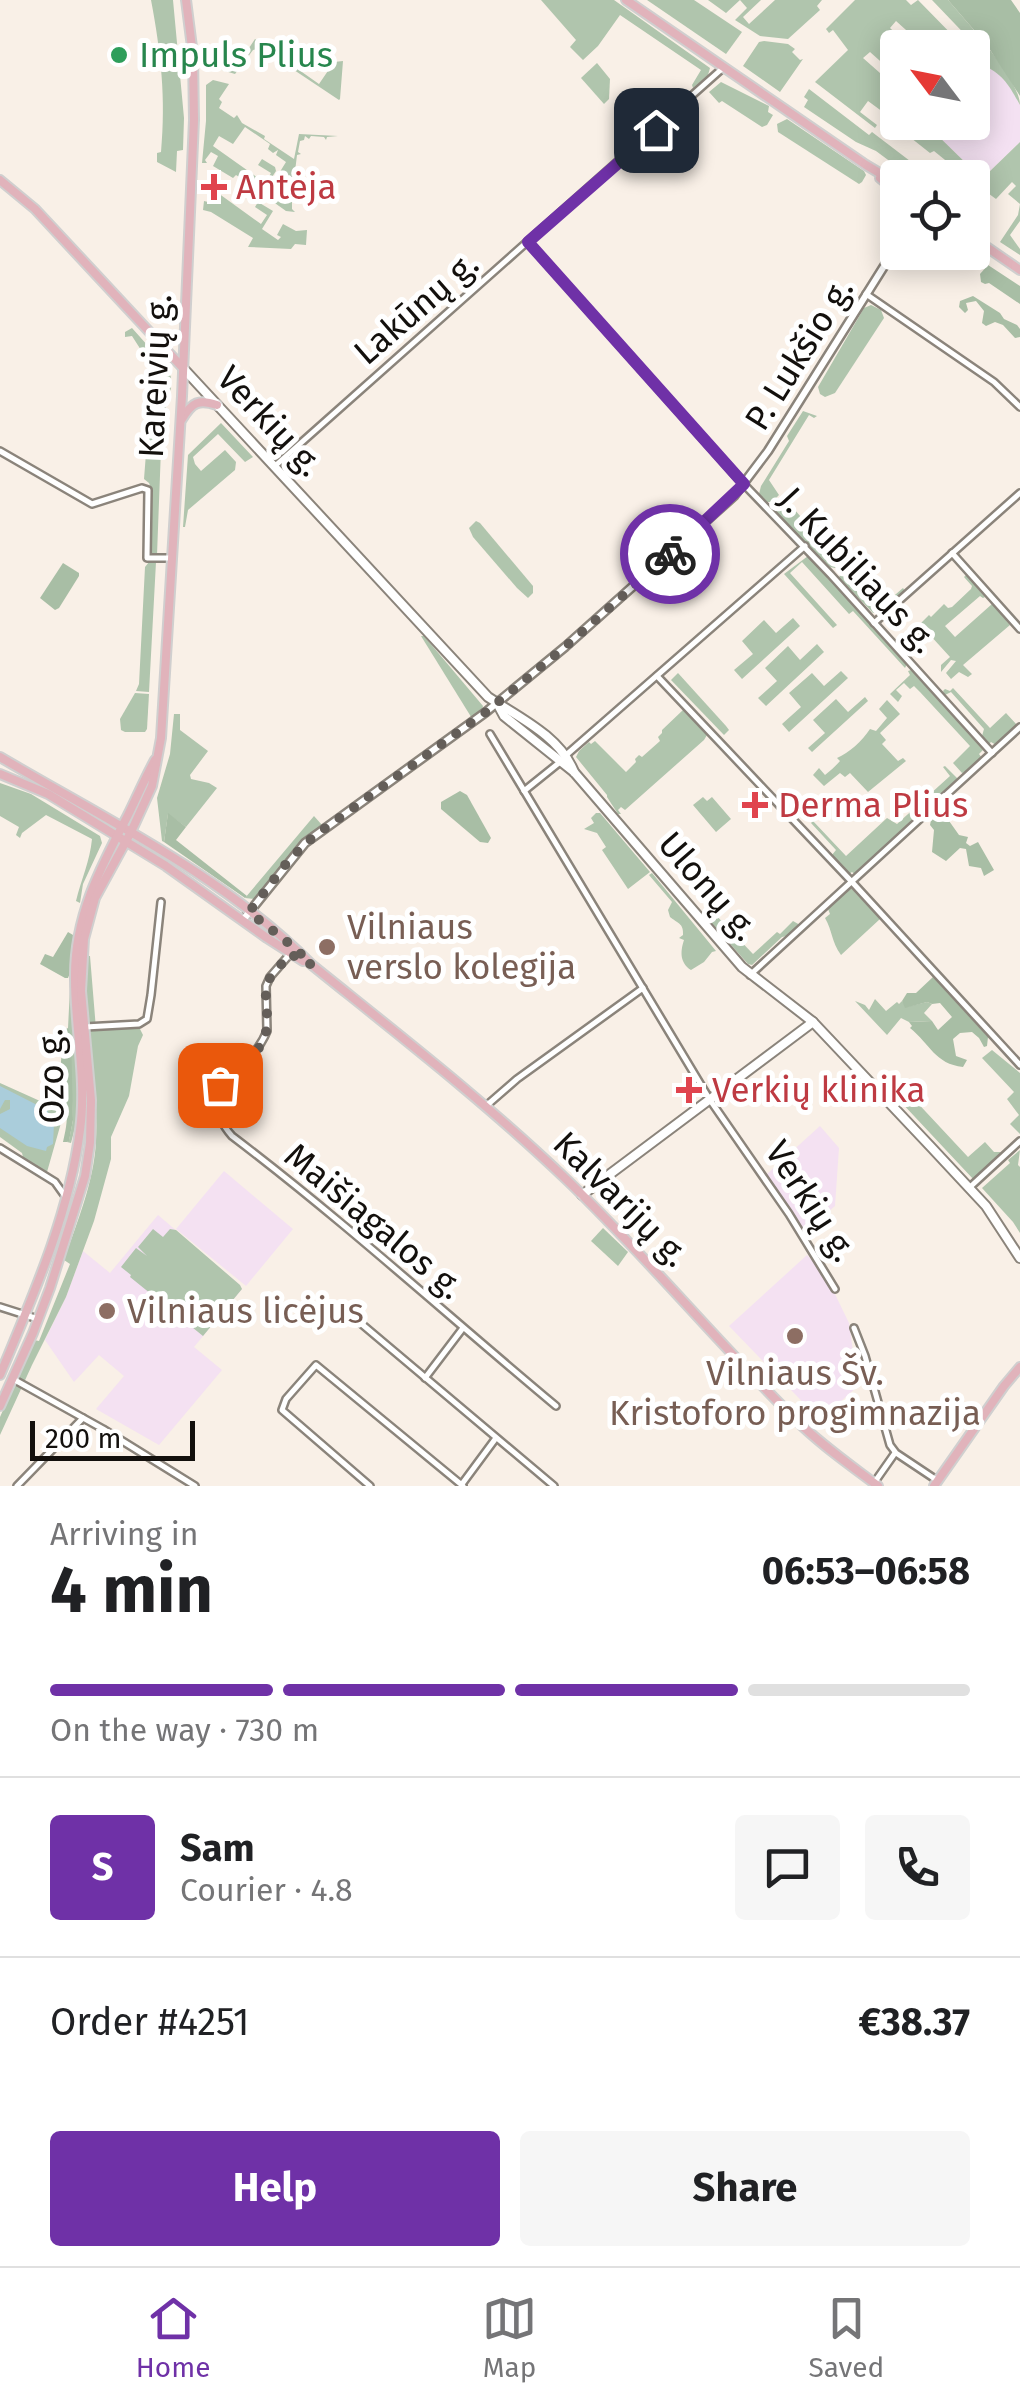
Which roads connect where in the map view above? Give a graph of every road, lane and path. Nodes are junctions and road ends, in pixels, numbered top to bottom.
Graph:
1 (186, 0) edge
2 (626, 0) edge
3 (724, 67) junction
4 (866, 165) junction
5 (880, 173) edge
6 (880, 177) edge
7 (0, 180) edge
8 (528, 242) junction
9 (990, 250) edge
10 (881, 270) edge
11 (1020, 270) edge
12 (866, 294) junction
13 (185, 334) junction
14 (162, 345) junction
15 (184, 368) junction
16 (217, 405) junction
17 (1020, 407) edge
18 (180, 423) junction
19 (0, 451) edge
20 (275, 466) junction
21 (744, 484) junction
22 (1020, 493) edge
23 (805, 546) junction
24 (952, 554) junction
25 (172, 558) junction
26 (874, 623) junction
27 (1020, 629) edge
28 (657, 676) junction
29 (497, 703) junction
30 (1020, 727) edge
31 (490, 734) dead end
32 (992, 753) junction
33 (158, 756) junction
34 (0, 758) edge
35 (562, 759) junction
36 (0, 774) edge
37 (524, 791) junction
38 (121, 826) junction
39 (132, 832) junction
40 (116, 836) junction
41 (126, 842) junction
42 (852, 882) junction
43 (162, 902) dead end
44 (246, 916) junction
45 (290, 954) junction
46 (312, 965) junction
47 (750, 974) junction
48 (643, 988) junction
49 (813, 1022) junction
50 (85, 1027) junction
51 (1020, 1065) edge
52 (710, 1100) junction
53 (486, 1107) junction
54 (1020, 1141) edge
55 (0, 1148) edge
56 (72, 1176) junction
57 (55, 1182) junction
58 (969, 1188) junction
59 (582, 1195) junction
60 (66, 1197) junction
61 (1020, 1258) edge
62 (835, 1289) dead end
63 (0, 1306) edge
64 (25, 1314) junction
65 (351, 1316) dead end
66 (38, 1319) junction
67 (463, 1328) junction
68 (854, 1328) dead end
69 (1020, 1367) edge
70 (0, 1374) edge
71 (12, 1378) junction
72 (425, 1378) junction
73 (0, 1406) edge
74 (556, 1406) dead end
75 (83, 1418) junction
76 (496, 1438) junction
77 (896, 1452) junction
78 (936, 1483) edge
79 (876, 1484) edge
80 (462, 1485) edge
81 (17, 1486) edge
82 (196, 1486) edge
83 (370, 1486) edge
84 (554, 1486) edge

1 - 13 main road, Kareivių g.
2 - 3 main road
3 - 4 main road
3 - 8 street, Lakūnų g.
4 - 5 main road
4 - 6 main road
7 - 14 main road, Verkių g.
8 - 20 street, Lakūnų g.
8 - 21 street, J. Kubiliaus g.
9 - 11 main road
10 - 12 street, P. Lukšio g.
12 - 17 street
12 - 21 street, P. Lukšio g.
13 - 14 main road
13 - 15 main road, Kareivių g.
14 - 15 main road, Verkių g.
15 - 16 main road, Verkių g.
15 - 18 main road, Kareivių g.
16 - 18 main road
16 - 20 main road, Verkių g.
18 - 25 main road, Kareivių g.
19 - 25 street
20 - 29 main road, Verkių g.
21 - 23 street, J. Kubiliaus g.
21 - 29 street, P. Lukšio g.
22 - 24 street
23 - 26 street, J. Kubiliaus g.
23 - 28 street
24 - 26 street
24 - 27 street
25 - 33 main road, Kareivių g.
26 - 32 street, J. Kubiliaus g.
28 - 35 street
28 - 42 street
29 - 35 main road, Ulonų g.
29 - 44 street, P. Lukšio g.
30 - 32 street
31 - 37 street, Verkių g.
32 - 42 street
33 - 38 main road, Kareivių g.
33 - 39 main road, Kareivių g.
34 - 38 main road, Kalvarijų g.
35 - 37 street
35 - 47 main road, Ulonų g.
36 - 40 main road, Kalvarijų g.
37 - 48 street, Verkių g.
38 - 39 main road, Kalvarijų g.
38 - 40 main road, Kareivių g.
39 - 41 main road, Kareivių g.
39 - 44 main road, Kalvarijų g.
40 - 41 main road, Kalvarijų g.
40 - 56 main road, Ozo g.
41 - 44 main road, Kalvarijų g.
41 - 50 main road, Ozo g.
42 - 47 street
42 - 51 street
43 - 50 street
44 - 45 main road, Kalvarijų g.
44 - 46 main road, Kalvarijų g.
45 - 46 main road, Kalvarijų g.
45 - 67 street, Maišiagalos g.
46 - 53 main road, Kalvarijų g.
47 - 49 main road, Ulonų g.
48 - 52 street, Verkių g.
48 - 53 street
49 - 52 main road
49 - 58 main road, Ulonų g.
50 - 66 main road, Ozo g.
52 - 59 main road
52 - 62 street, Verkių g.
53 - 59 main road, Kalvarijų g.
54 - 58 street
55 - 57 street
56 - 57 street
56 - 60 main road, Ozo g.
57 - 60 street
58 - 61 main road, Ulonų g.
59 - 79 main road, Kalvarijų g.
60 - 64 main road, Ozo g.
63 - 64 street
64 - 66 street
64 - 70 main road, Ozo g.
65 - 72 street
66 - 71 main road, Ozo g.
67 - 72 street
67 - 74 street, Maišiagalos g.
68 - 77 street
69 - 78 main road
71 - 73 main road, Ozo g.
71 - 75 street
72 - 76 street
75 - 81 street
75 - 82 street
76 - 80 street
76 - 84 street
77 - 78 street
77 - 79 street
80 - 83 street

